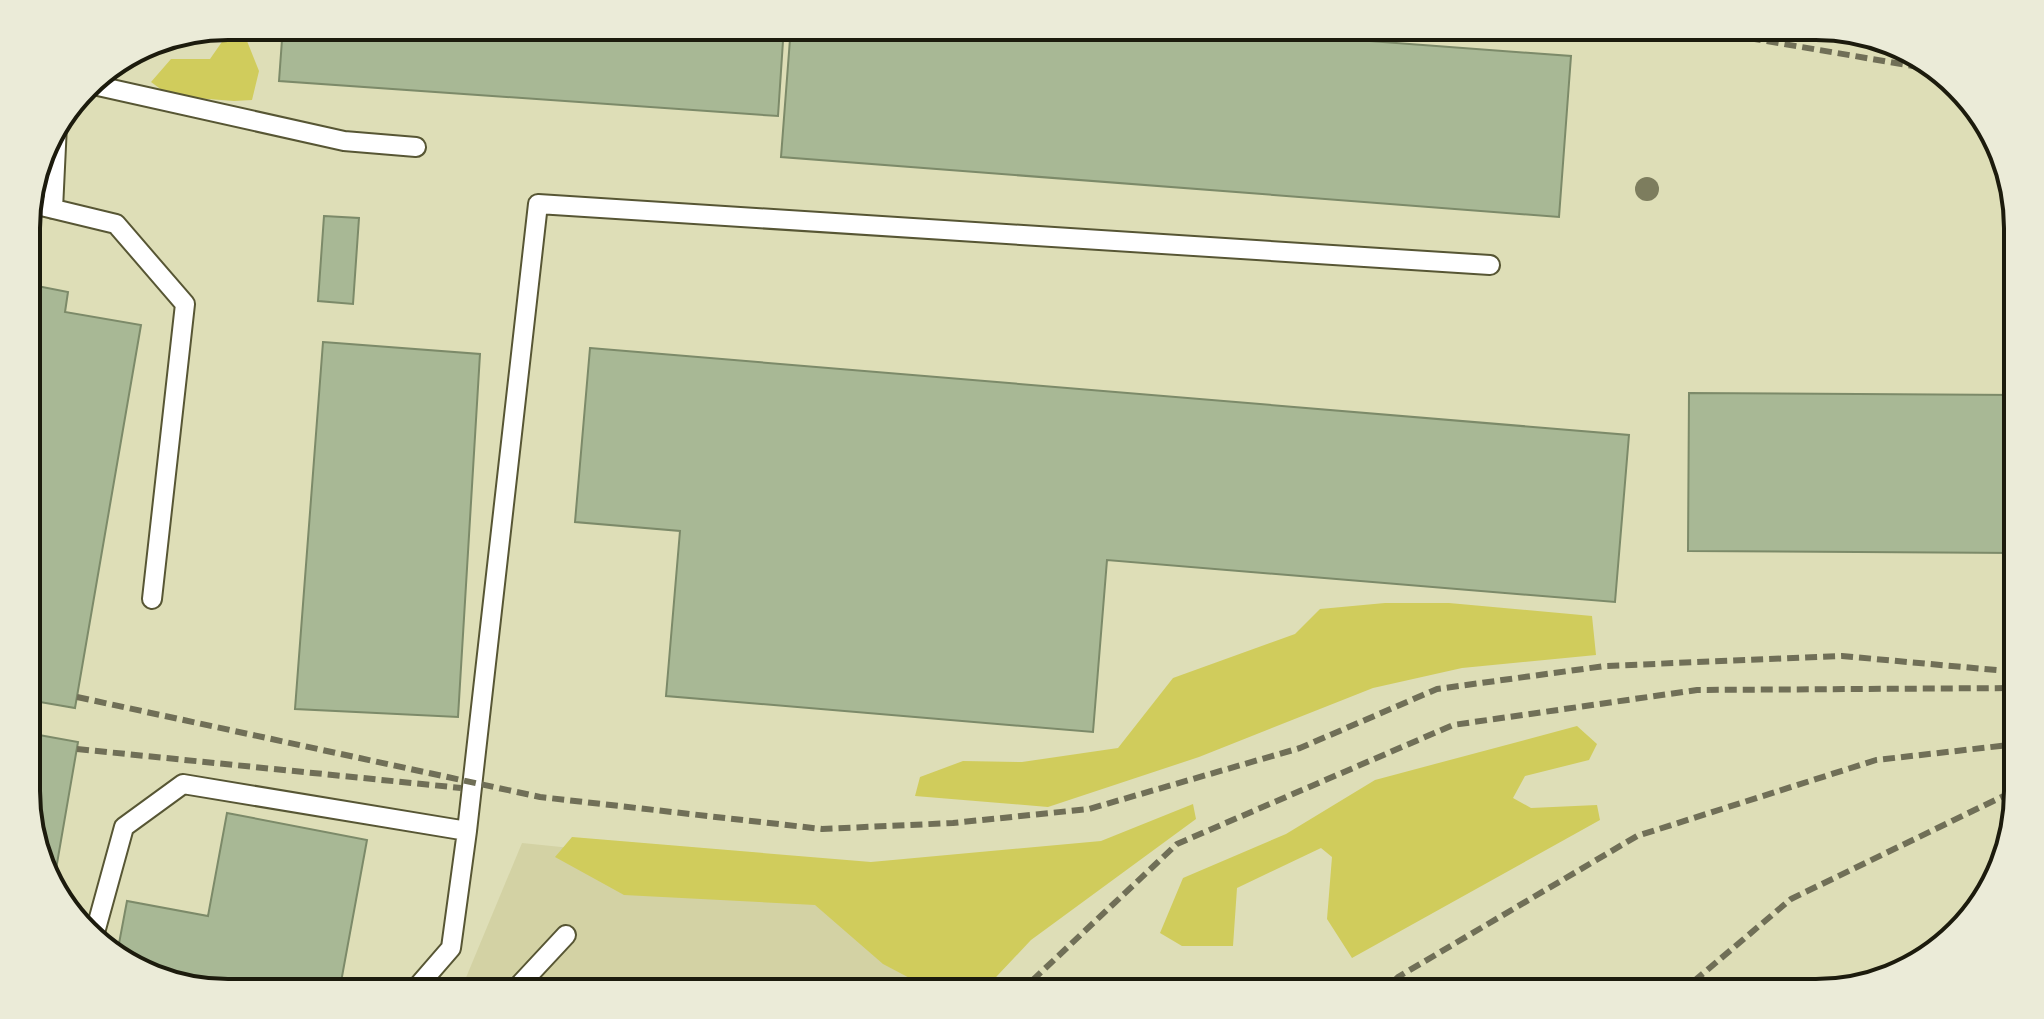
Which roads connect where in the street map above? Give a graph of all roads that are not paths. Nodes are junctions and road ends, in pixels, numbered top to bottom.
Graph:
1 (104, 87) edge
2 (416, 147) dead end
3 (56, 152) edge
4 (42, 206) edge
5 (53, 209) junction
6 (1490, 265) dead end
7 (152, 599) dead end
8 (467, 831) junction
9 (97, 925) edge
10 (566, 935) dead end
11 (424, 979) edge
12 (525, 979) edge

1 - 2 lane
3 - 5 lane
4 - 5 lane
5 - 7 lane
6 - 8 lane
8 - 9 lane
8 - 11 lane
10 - 12 lane

